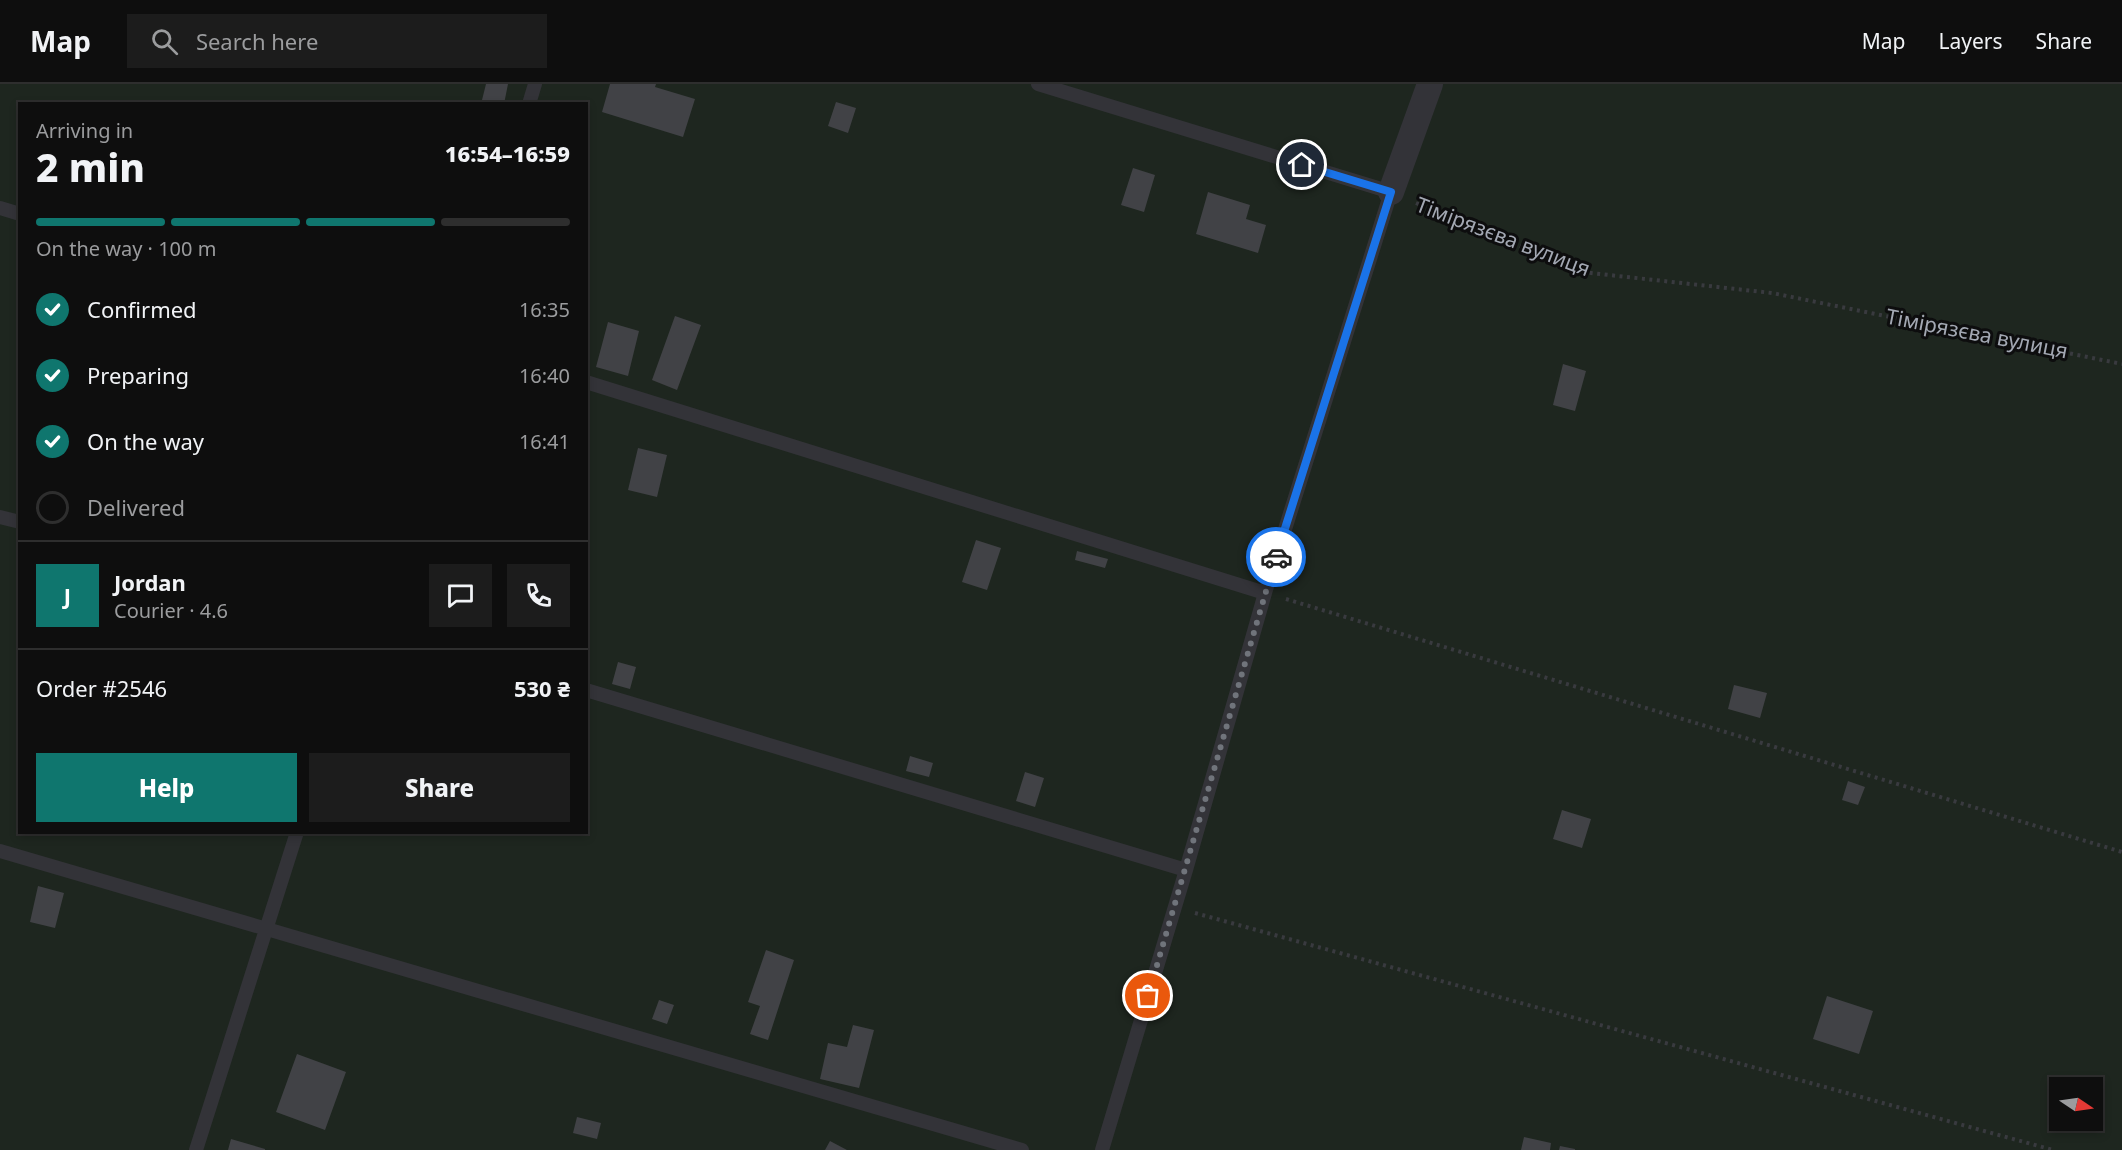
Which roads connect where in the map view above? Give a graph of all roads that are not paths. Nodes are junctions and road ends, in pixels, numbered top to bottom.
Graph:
1 (535, 84) edge
2 (1038, 84) edge
3 (1430, 84) edge
4 (530, 102) edge
5 (1391, 192) junction
6 (0, 208) edge
7 (18, 213) edge
8 (588, 383) edge
9 (0, 517) edge
10 (18, 522) edge
11 (1265, 593) junction
12 (588, 691) edge
13 (296, 834) edge
14 (0, 851) edge
15 (1186, 870) junction
16 (266, 929) junction
17 (196, 1150) edge
18 (1022, 1150) edge
19 (1102, 1150) edge

1 - 4 lane
2 - 5 lane, Тімірязєва вулиця
3 - 5 street
5 - 11 lane
6 - 7 lane
8 - 11 lane
9 - 10 lane
11 - 15 lane
12 - 15 lane
13 - 16 lane
14 - 16 lane
15 - 19 lane
16 - 17 lane
16 - 18 lane

